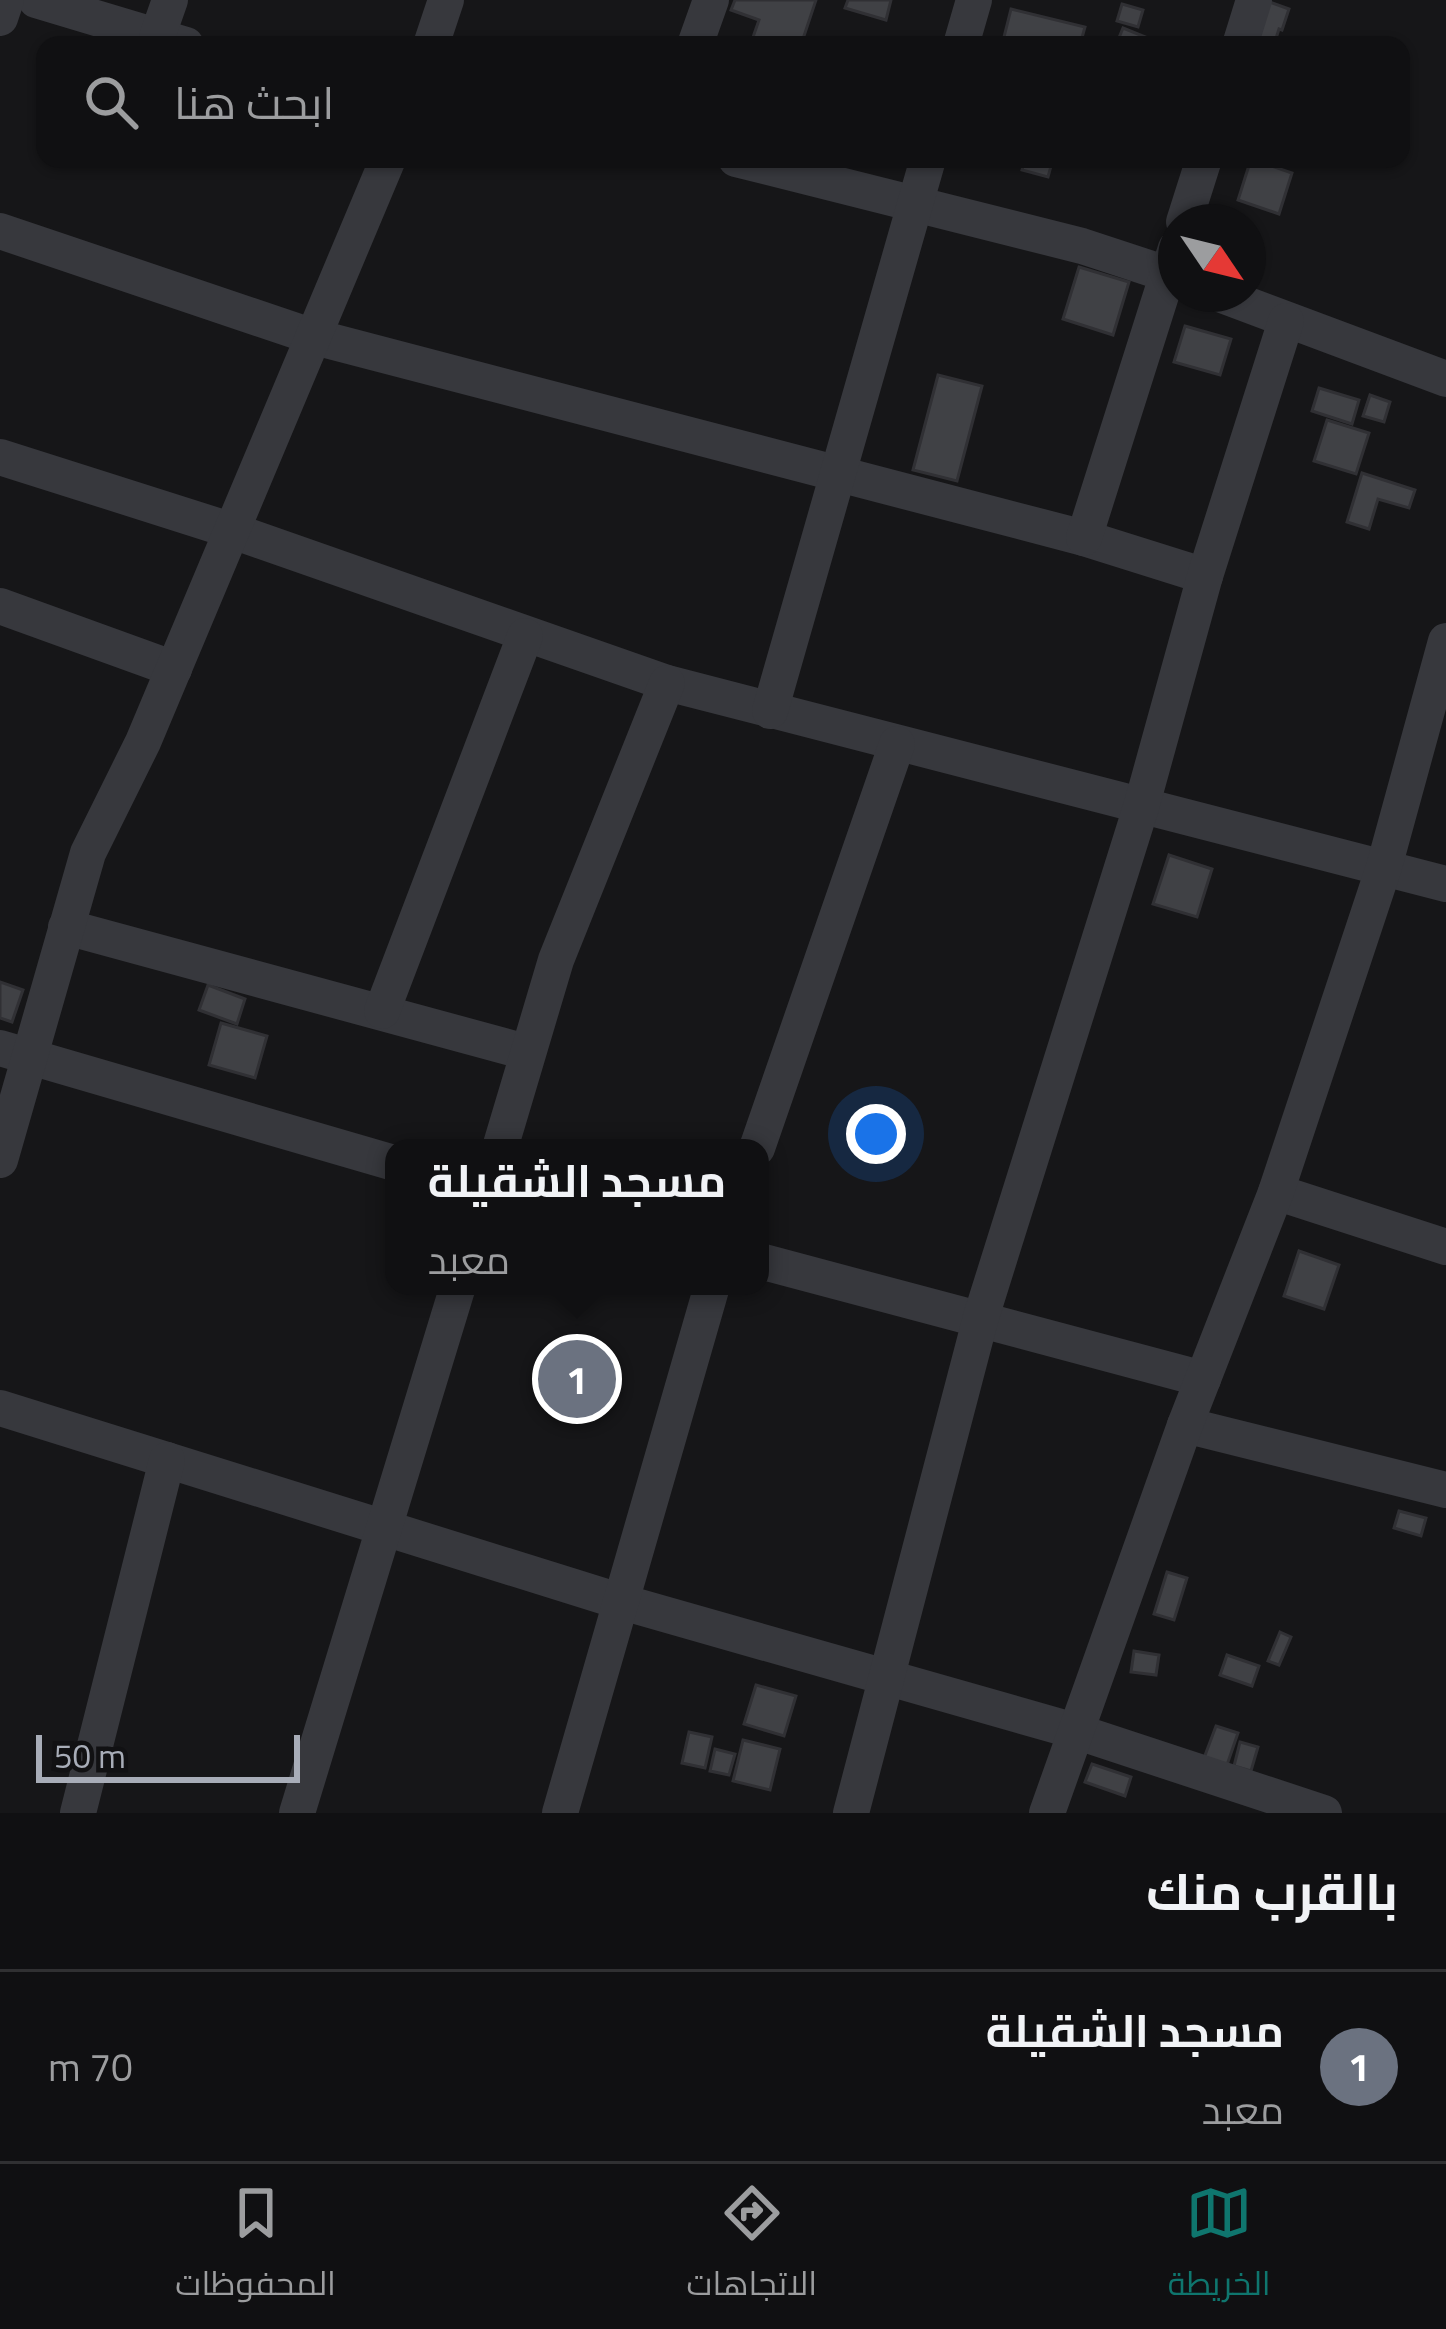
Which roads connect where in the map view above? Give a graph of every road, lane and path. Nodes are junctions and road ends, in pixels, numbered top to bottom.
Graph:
1 (6, 0) edge
2 (36, 0) edge
3 (170, 0) edge
4 (446, 0) edge
5 (711, 0) edge
6 (974, 0) edge
7 (1254, 0) edge
8 (0, 18) edge
9 (155, 36) edge
10 (171, 36) edge
11 (433, 36) edge
12 (698, 36) edge
13 (964, 36) edge
14 (1243, 36) edge
15 (384, 168) edge
16 (773, 168) edge
17 (925, 168) edge
18 (1201, 168) edge
19 (915, 202) junction
20 (1190, 204) edge
21 (0, 231) edge
22 (1158, 263) edge
23 (1158, 312) edge
24 (1264, 312) edge
25 (1286, 321) junction
26 (311, 336) junction
27 (1446, 379) edge
28 (0, 458) edge
29 (838, 476) junction
30 (230, 530) junction
31 (1084, 538) junction
32 (1204, 576) junction
33 (0, 606) edge
34 (525, 636) junction
35 (1446, 640) edge
36 (174, 669) junction
37 (667, 683) junction
38 (770, 711) junction
39 (897, 744) junction
40 (1142, 804) junction
41 (1384, 867) junction
42 (1446, 884) edge
43 (66, 927) junction
44 (382, 1010) junction
45 (526, 1052) junction
46 (14, 1054) edge
47 (502, 1139) edge
48 (760, 1139) edge
49 (0, 1160) edge
50 (385, 1160) edge
51 (1276, 1192) junction
52 (1446, 1247) edge
53 (769, 1263) edge
54 (455, 1295) edge
55 (709, 1295) edge
56 (981, 1317) junction
57 (1203, 1379) junction
58 (0, 1408) edge
59 (1185, 1425) junction
60 (167, 1460) junction
61 (1446, 1490) edge
62 (382, 1526) junction
63 (622, 1602) junction
64 (886, 1676) junction
65 (1075, 1731) junction
66 (1274, 1805) edge
67 (78, 1813) edge
68 (297, 1813) edge
69 (560, 1813) edge
70 (851, 1813) edge
71 (1047, 1813) edge
72 (1324, 1813) edge

1 - 8 street
2 - 9 street
3 - 10 street
4 - 11 street
5 - 12 street
6 - 13 street
7 - 14 street
15 - 26 street
16 - 19 street
17 - 19 street
18 - 20 street
19 - 22 street
19 - 29 street
21 - 26 street
23 - 31 street
24 - 25 street
25 - 27 street
25 - 32 street
26 - 29 street
26 - 30 street
28 - 30 street
29 - 31 street
29 - 38 street
30 - 34 street
30 - 36 street
31 - 32 street
32 - 40 street
33 - 36 street
34 - 37 street
34 - 44 street
35 - 41 street
36 - 43 street
37 - 38 street
37 - 45 street
38 - 39 street
39 - 40 street
39 - 48 street
40 - 41 street
40 - 56 street
41 - 42 street
41 - 51 street
43 - 44 street
43 - 46 street
44 - 45 street
45 - 47 street
46 - 49 street
46 - 50 street
51 - 52 street
51 - 57 street
53 - 56 street
54 - 62 street
55 - 63 street
56 - 57 street
56 - 64 street
57 - 59 street
58 - 60 street
59 - 61 street
59 - 65 street
60 - 62 street
60 - 67 street
62 - 63 street
62 - 68 street
63 - 64 street
63 - 69 street
64 - 65 street
64 - 70 street
65 - 66 street
65 - 71 street
66 - 72 street

